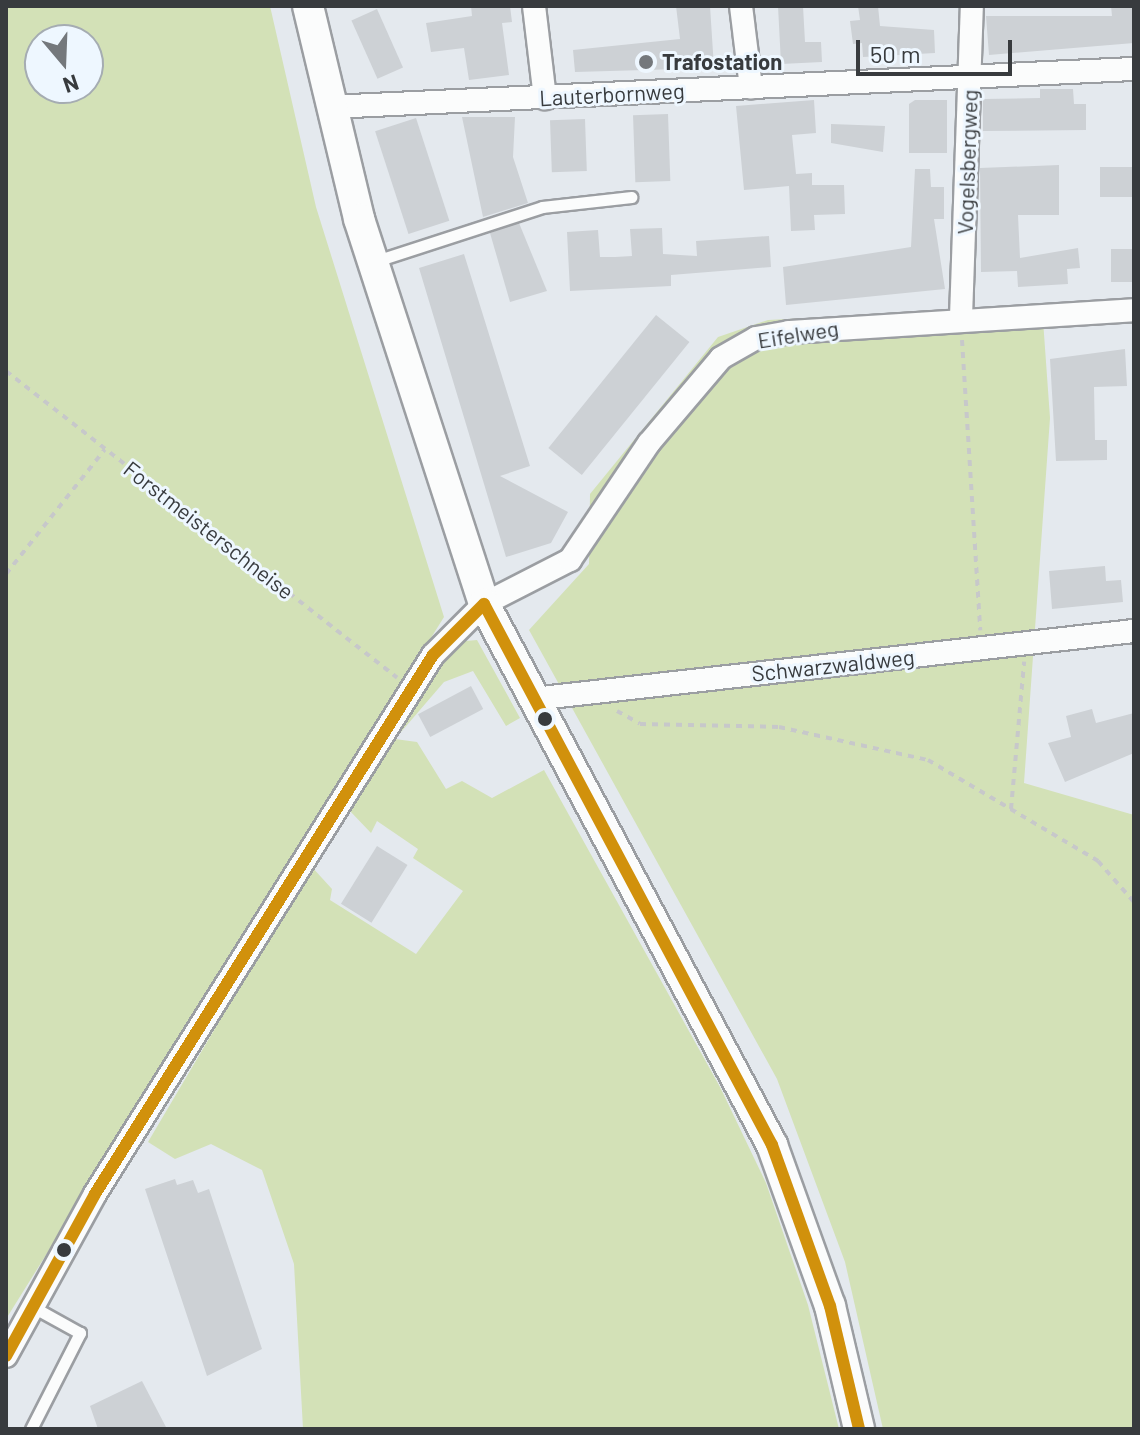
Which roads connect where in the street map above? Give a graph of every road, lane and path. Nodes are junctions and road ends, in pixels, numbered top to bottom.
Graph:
1 (308, 6) edge
2 (534, 6) edge
3 (741, 6) edge
4 (972, 6) edge
5 (1134, 69) edge
6 (971, 75) junction
7 (751, 87) junction
8 (545, 98) junction
9 (330, 107) junction
10 (631, 197) dead end
11 (372, 263) junction
12 (1134, 310) edge
13 (961, 317) junction
14 (6, 371) edge
15 (105, 449) junction
16 (6, 574) edge
17 (484, 604) junction
18 (1134, 631) edge
19 (1025, 644) junction
20 (981, 649) junction
21 (411, 689) junction
22 (583, 693) junction
23 (533, 699) junction
24 (1011, 809) junction
25 (1134, 902) edge
26 (33, 1307) junction
27 (6, 1356) edge
28 (31, 1429) edge
29 (859, 1429) edge

1 - 9 main road
2 - 8 street
3 - 7 street
4 - 6 street, Vogelsbergweg
5 - 6 street, Lauterbornweg
6 - 7 street, Lauterbornweg
6 - 13 street, Vogelsbergweg
7 - 8 street, Lauterbornweg
8 - 9 street, Lauterbornweg
9 - 11 main road
10 - 11 lane
11 - 17 main road
12 - 13 street, Eifelweg
13 - 17 street, Eifelweg
13 - 20 path
14 - 15 path, Forstmeisterschneise
15 - 16 path
15 - 21 path, Forstmeisterschneise
17 - 21 street, Eifelweg
17 - 23 main road
18 - 19 street, Schwarzwaldweg
19 - 20 street, Schwarzwaldweg
19 - 24 path
20 - 22 street, Schwarzwaldweg
21 - 26 street, Eifelweg
22 - 23 street, Schwarzwaldweg
22 - 24 path
23 - 29 main road
24 - 25 path
26 - 27 street, Eifelweg
26 - 28 lane

